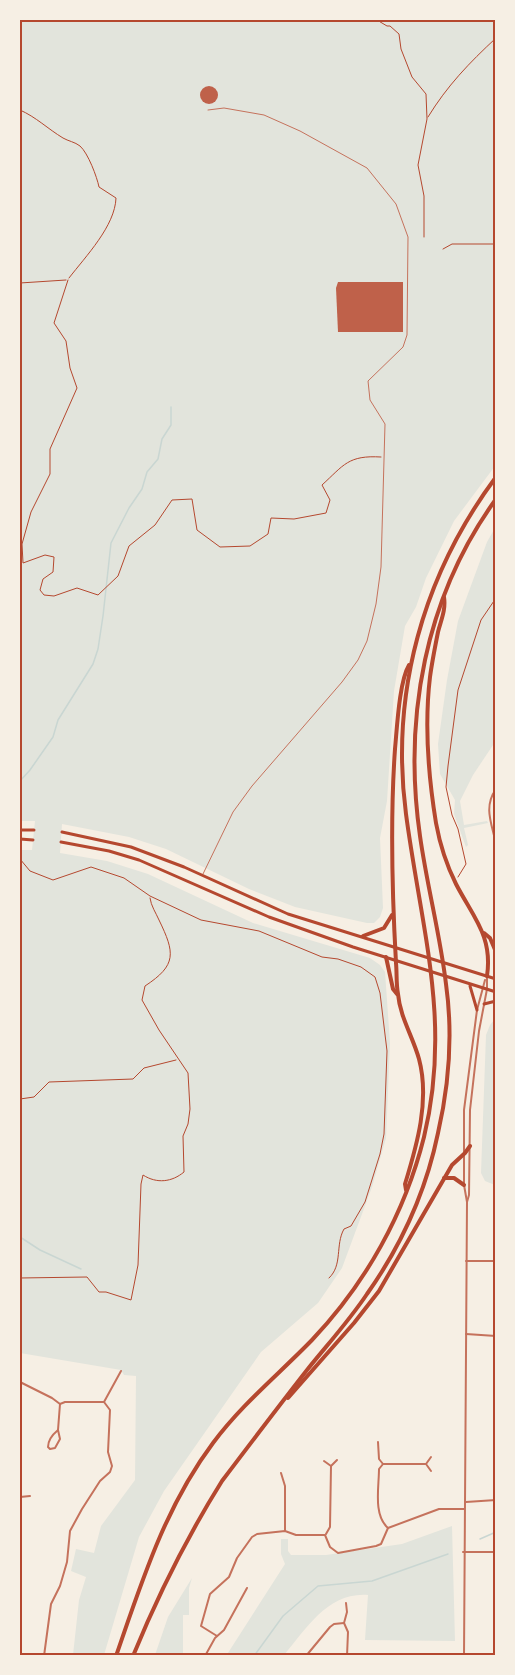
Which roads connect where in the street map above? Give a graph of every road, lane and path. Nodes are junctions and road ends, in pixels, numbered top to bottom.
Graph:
1 (328, 20) edge
2 (332, 20) edge
3 (377, 20) edge
4 (495, 38) edge
5 (20, 110) edge
6 (208, 110) dead end
7 (427, 119) junction
8 (424, 237) dead end
9 (495, 244) edge
10 (443, 249) dead end
11 (68, 280) junction
12 (20, 283) edge
13 (384, 457) junction
14 (495, 477) edge
15 (495, 499) edge
16 (444, 596) junction
17 (495, 598) edge
18 (410, 663) junction
19 (495, 789) edge
20 (20, 830) edge
21 (34, 830) dead end
22 (62, 832) dead end
23 (20, 839) edge
24 (33, 840) dead end
25 (61, 842) dead end
26 (495, 844) edge
27 (20, 859) edge
28 (203, 876) junction
29 (455, 879) dead end
30 (150, 896) junction
31 (393, 913) junction
32 (483, 933) junction
33 (363, 936) junction
34 (395, 947) junction
35 (495, 952) edge
36 (386, 957) junction
37 (396, 961) junction
38 (487, 976) junction
39 (495, 979) edge
40 (470, 985) junction
41 (482, 988) junction
42 (487, 989) junction
43 (495, 992) edge
44 (398, 994) junction
45 (495, 1001) edge
46 (484, 1004) junction
47 (477, 1010) junction
48 (178, 1059) junction
49 (20, 1099) edge
50 (470, 1146) junction
51 (463, 1155) junction
52 (444, 1179) junction
53 (464, 1185) junction
54 (406, 1193) junction
55 (467, 1202) junction
56 (466, 1261) junction
57 (495, 1261) edge
58 (20, 1278) edge
59 (329, 1278) dead end
60 (465, 1334) junction
61 (495, 1336) edge
62 (120, 1371) dead end
63 (20, 1382) edge
64 (104, 1402) junction
65 (283, 1403) junction
66 (60, 1404) junction
67 (58, 1430) junction
68 (378, 1442) dead end
69 (431, 1457) dead end
70 (337, 1460) dead end
71 (324, 1461) dead end
72 (383, 1464) junction
73 (426, 1464) junction
74 (495, 1464) edge
75 (331, 1466) junction
76 (431, 1471) dead end
77 (281, 1473) dead end
78 (495, 1473) edge
79 (30, 1496) dead end
80 (20, 1497) edge
81 (495, 1500) edge
82 (464, 1502) junction
83 (464, 1509) junction
84 (388, 1528) junction
85 (285, 1531) junction
86 (326, 1535) junction
87 (463, 1552) junction
88 (495, 1552) edge
89 (247, 1588) dead end
90 (346, 1603) dead end
91 (344, 1623) junction
92 (217, 1636) junction
93 (44, 1656) edge
94 (116, 1656) edge
95 (133, 1656) edge
96 (205, 1656) edge
97 (306, 1656) edge
98 (347, 1656) edge
99 (464, 1656) edge

1 - 2 path
3 - 7 path
4 - 7 path
5 - 11 path
6 - 13 lane
7 - 8 path
9 - 10 path
11 - 12 path
11 - 13 path
13 - 28 lane
14 - 18 highway
15 - 16 highway
16 - 32 highway
16 - 65 highway
17 - 29 path
18 - 31 highway
18 - 54 highway
19 - 26 street
20 - 21 main road
22 - 28 main road
23 - 24 main road
25 - 36 main road
27 - 30 path
28 - 33 main road
30 - 48 path
30 - 59 path
31 - 33 highway
31 - 34 highway
32 - 35 highway
32 - 38 highway
33 - 34 main road
34 - 37 highway
34 - 38 main road
36 - 37 main road
36 - 44 highway
37 - 40 main road
37 - 44 highway
38 - 39 main road
38 - 41 street
38 - 42 street
40 - 41 main road
40 - 47 main road
41 - 42 main road
41 - 47 street
42 - 43 main road
42 - 46 street
44 - 54 highway
45 - 46 main road
46 - 50 street
47 - 51 street
48 - 49 path
48 - 58 path
50 - 51 highway
50 - 55 street
51 - 52 highway
51 - 53 street
52 - 53 highway
52 - 65 highway
53 - 55 street
54 - 94 highway
55 - 56 street
56 - 57 street
56 - 60 street
60 - 61 street
60 - 82 street
62 - 64 street
63 - 66 street
64 - 66 street
64 - 93 street
65 - 95 highway
66 - 67 street
67 - 67 street
68 - 72 street
69 - 73 street
70 - 75 street
71 - 75 street
72 - 73 street
72 - 84 street
73 - 76 street
74 - 78 street
75 - 86 street
77 - 85 street
79 - 80 street
81 - 82 street
82 - 83 street
83 - 84 street
83 - 87 street
84 - 86 street
85 - 86 street
85 - 92 street
87 - 88 street
87 - 99 street
89 - 92 street
90 - 91 street
91 - 97 street
91 - 98 street
92 - 96 street

